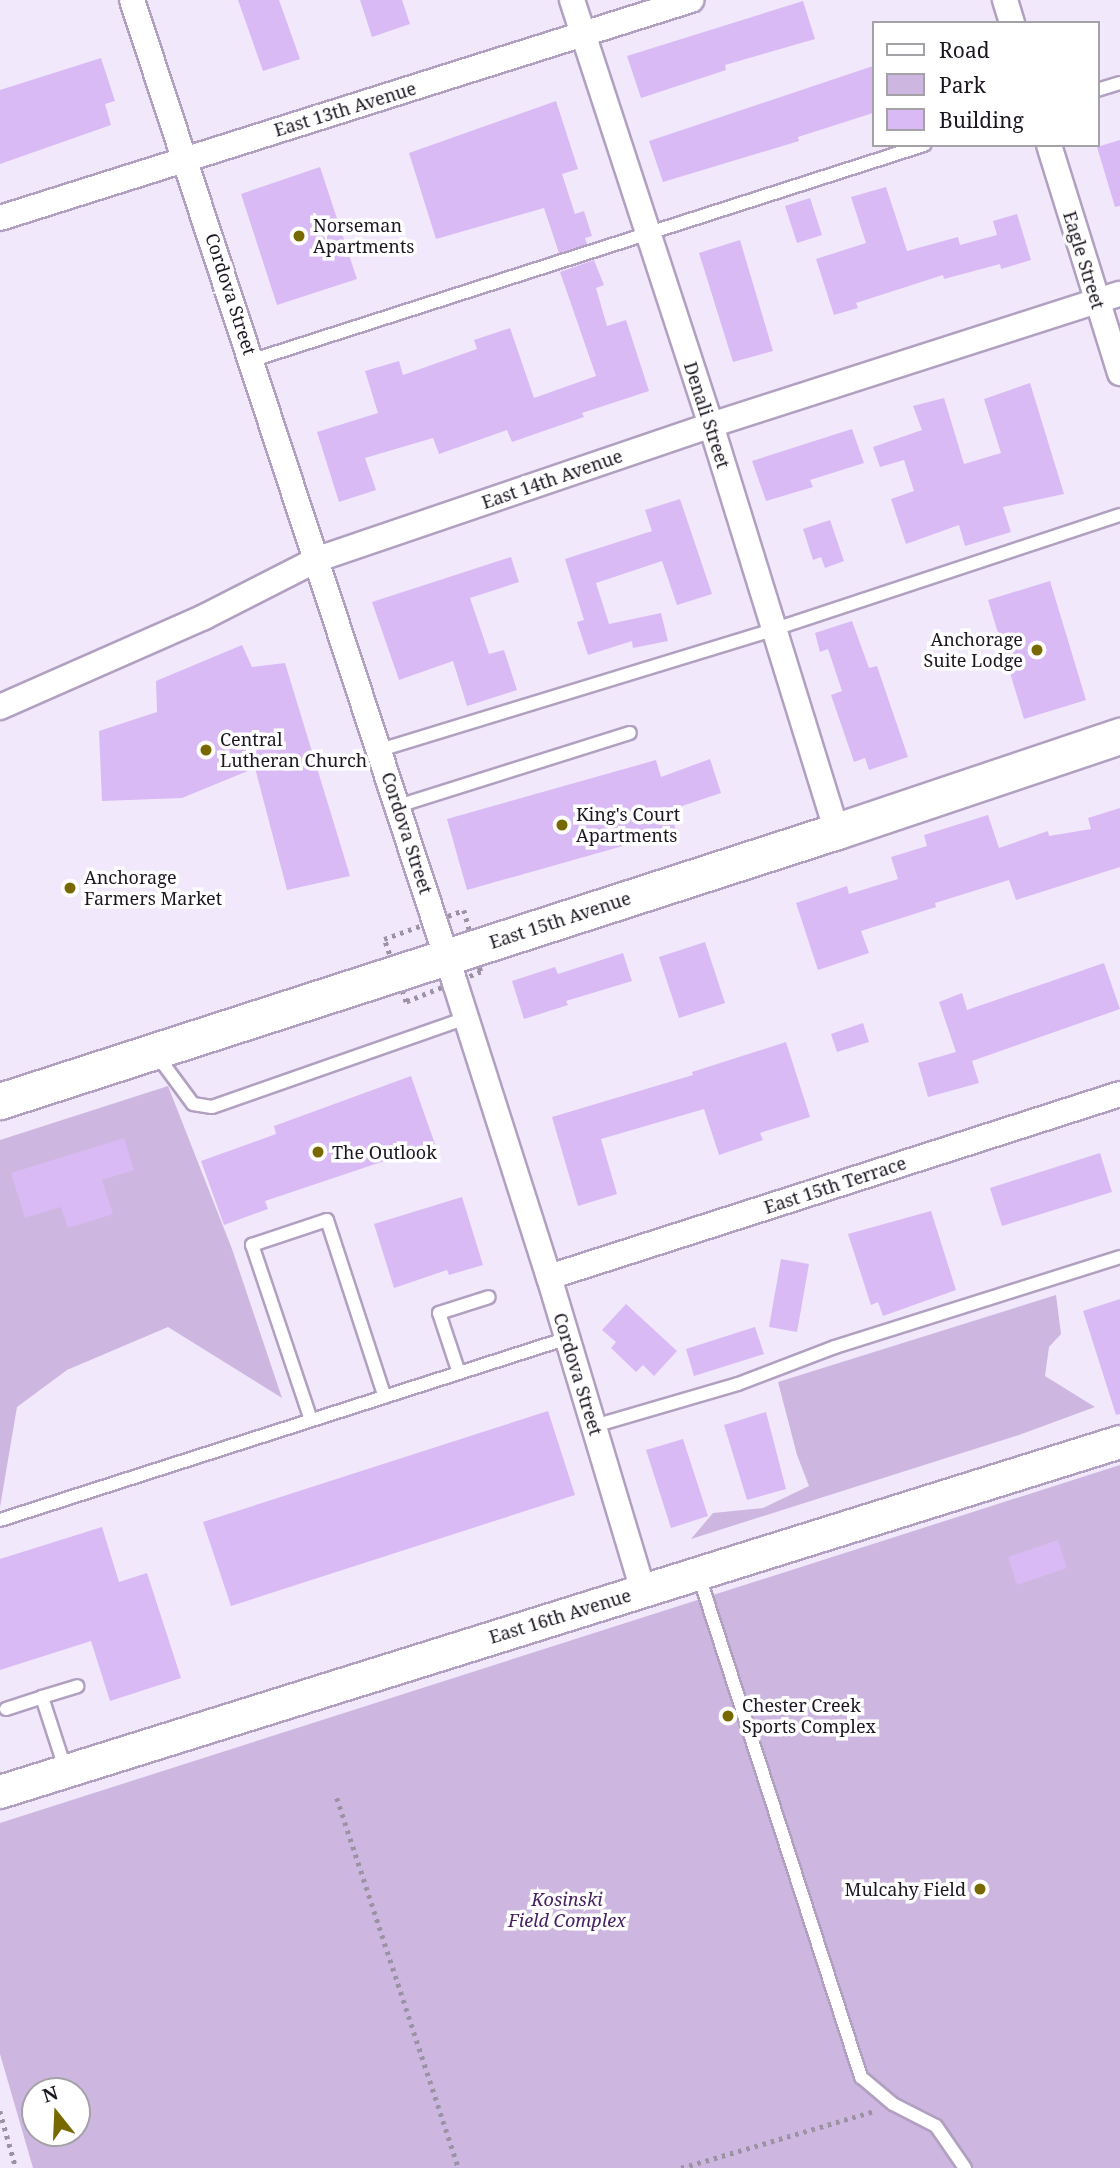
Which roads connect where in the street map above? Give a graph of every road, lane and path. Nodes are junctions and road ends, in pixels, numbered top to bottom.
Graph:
1 (132, 0) edge
2 (572, 0) edge
3 (691, 0) edge
4 (1005, 0) edge
5 (1011, 21) edge
6 (584, 36) junction
7 (1120, 83) edge
8 (1099, 89) edge
9 (918, 147) edge
10 (1050, 147) edge
11 (187, 158) junction
12 (0, 218) edge
13 (649, 234) junction
14 (1120, 294) edge
15 (1096, 301) junction
16 (253, 360) junction
17 (1120, 373) edge
18 (711, 425) junction
19 (1120, 515) edge
20 (318, 559) junction
21 (775, 629) junction
22 (0, 707) edge
23 (630, 733) dead end
24 (1120, 736) edge
25 (380, 750) junction
26 (398, 806) junction
27 (837, 831) junction
28 (446, 957) junction
29 (466, 1018) junction
30 (154, 1051) junction
31 (1120, 1094) edge
32 (0, 1101) edge
33 (1120, 1257) edge
34 (549, 1277) junction
35 (489, 1297) dead end
36 (568, 1338) junction
37 (459, 1373) junction
38 (385, 1397) junction
39 (311, 1420) junction
40 (594, 1426) junction
41 (1120, 1442) edge
42 (0, 1520) edge
43 (698, 1574) junction
44 (643, 1590) junction
45 (76, 1686) dead end
46 (42, 1697) junction
47 (6, 1709) dead end
48 (66, 1771) junction
49 (0, 1792) edge
50 (337, 1798) dead end
51 (893, 2104) junction
52 (0, 2111) edge
53 (16, 2168) edge
54 (459, 2168) edge
55 (681, 2168) edge
56 (965, 2168) edge

1 - 11 street, Cordova Street
2 - 6 street, Denali Street
3 - 6 street, East 13th Avenue
4 - 5 street
6 - 11 street, East 13th Avenue
6 - 13 street, Denali Street
7 - 8 lane
9 - 13 lane
10 - 15 street, Eagle Street
11 - 12 street, East 13th Avenue
11 - 16 street, Cordova Street
13 - 16 lane
13 - 18 street, Denali Street
14 - 15 street, East 14th Avenue
15 - 17 street, Eagle Street
15 - 18 street, East 14th Avenue
16 - 20 street, Cordova Street
18 - 20 street, East 14th Avenue
18 - 21 street, Denali Street
19 - 21 lane
20 - 22 street, East 14th Avenue
20 - 25 street, Cordova Street
21 - 25 lane
21 - 27 street, Denali Street
23 - 26 lane
24 - 27 main road, East 15th Avenue
25 - 26 street, Cordova Street
26 - 28 street, Cordova Street
27 - 28 main road, East 15th Avenue
28 - 29 street, Cordova Street
28 - 30 main road, East 15th Avenue
29 - 30 lane
29 - 34 street, Cordova Street
30 - 32 main road, East 15th Avenue
31 - 34 street, East 15th Terrace
33 - 40 lane
34 - 36 street, Cordova Street
35 - 37 lane
36 - 37 lane
36 - 40 street, Cordova Street
37 - 38 lane
38 - 39 lane
38 - 39 lane
39 - 42 lane
40 - 44 street, Cordova Street
41 - 43 street, East 16th Avenue
43 - 44 street, East 16th Avenue
43 - 51 lane
44 - 48 street, East 16th Avenue
45 - 46 lane
46 - 47 lane
46 - 48 lane
48 - 49 street, East 16th Avenue
50 - 54 path
51 - 55 path
51 - 56 lane
52 - 53 path

